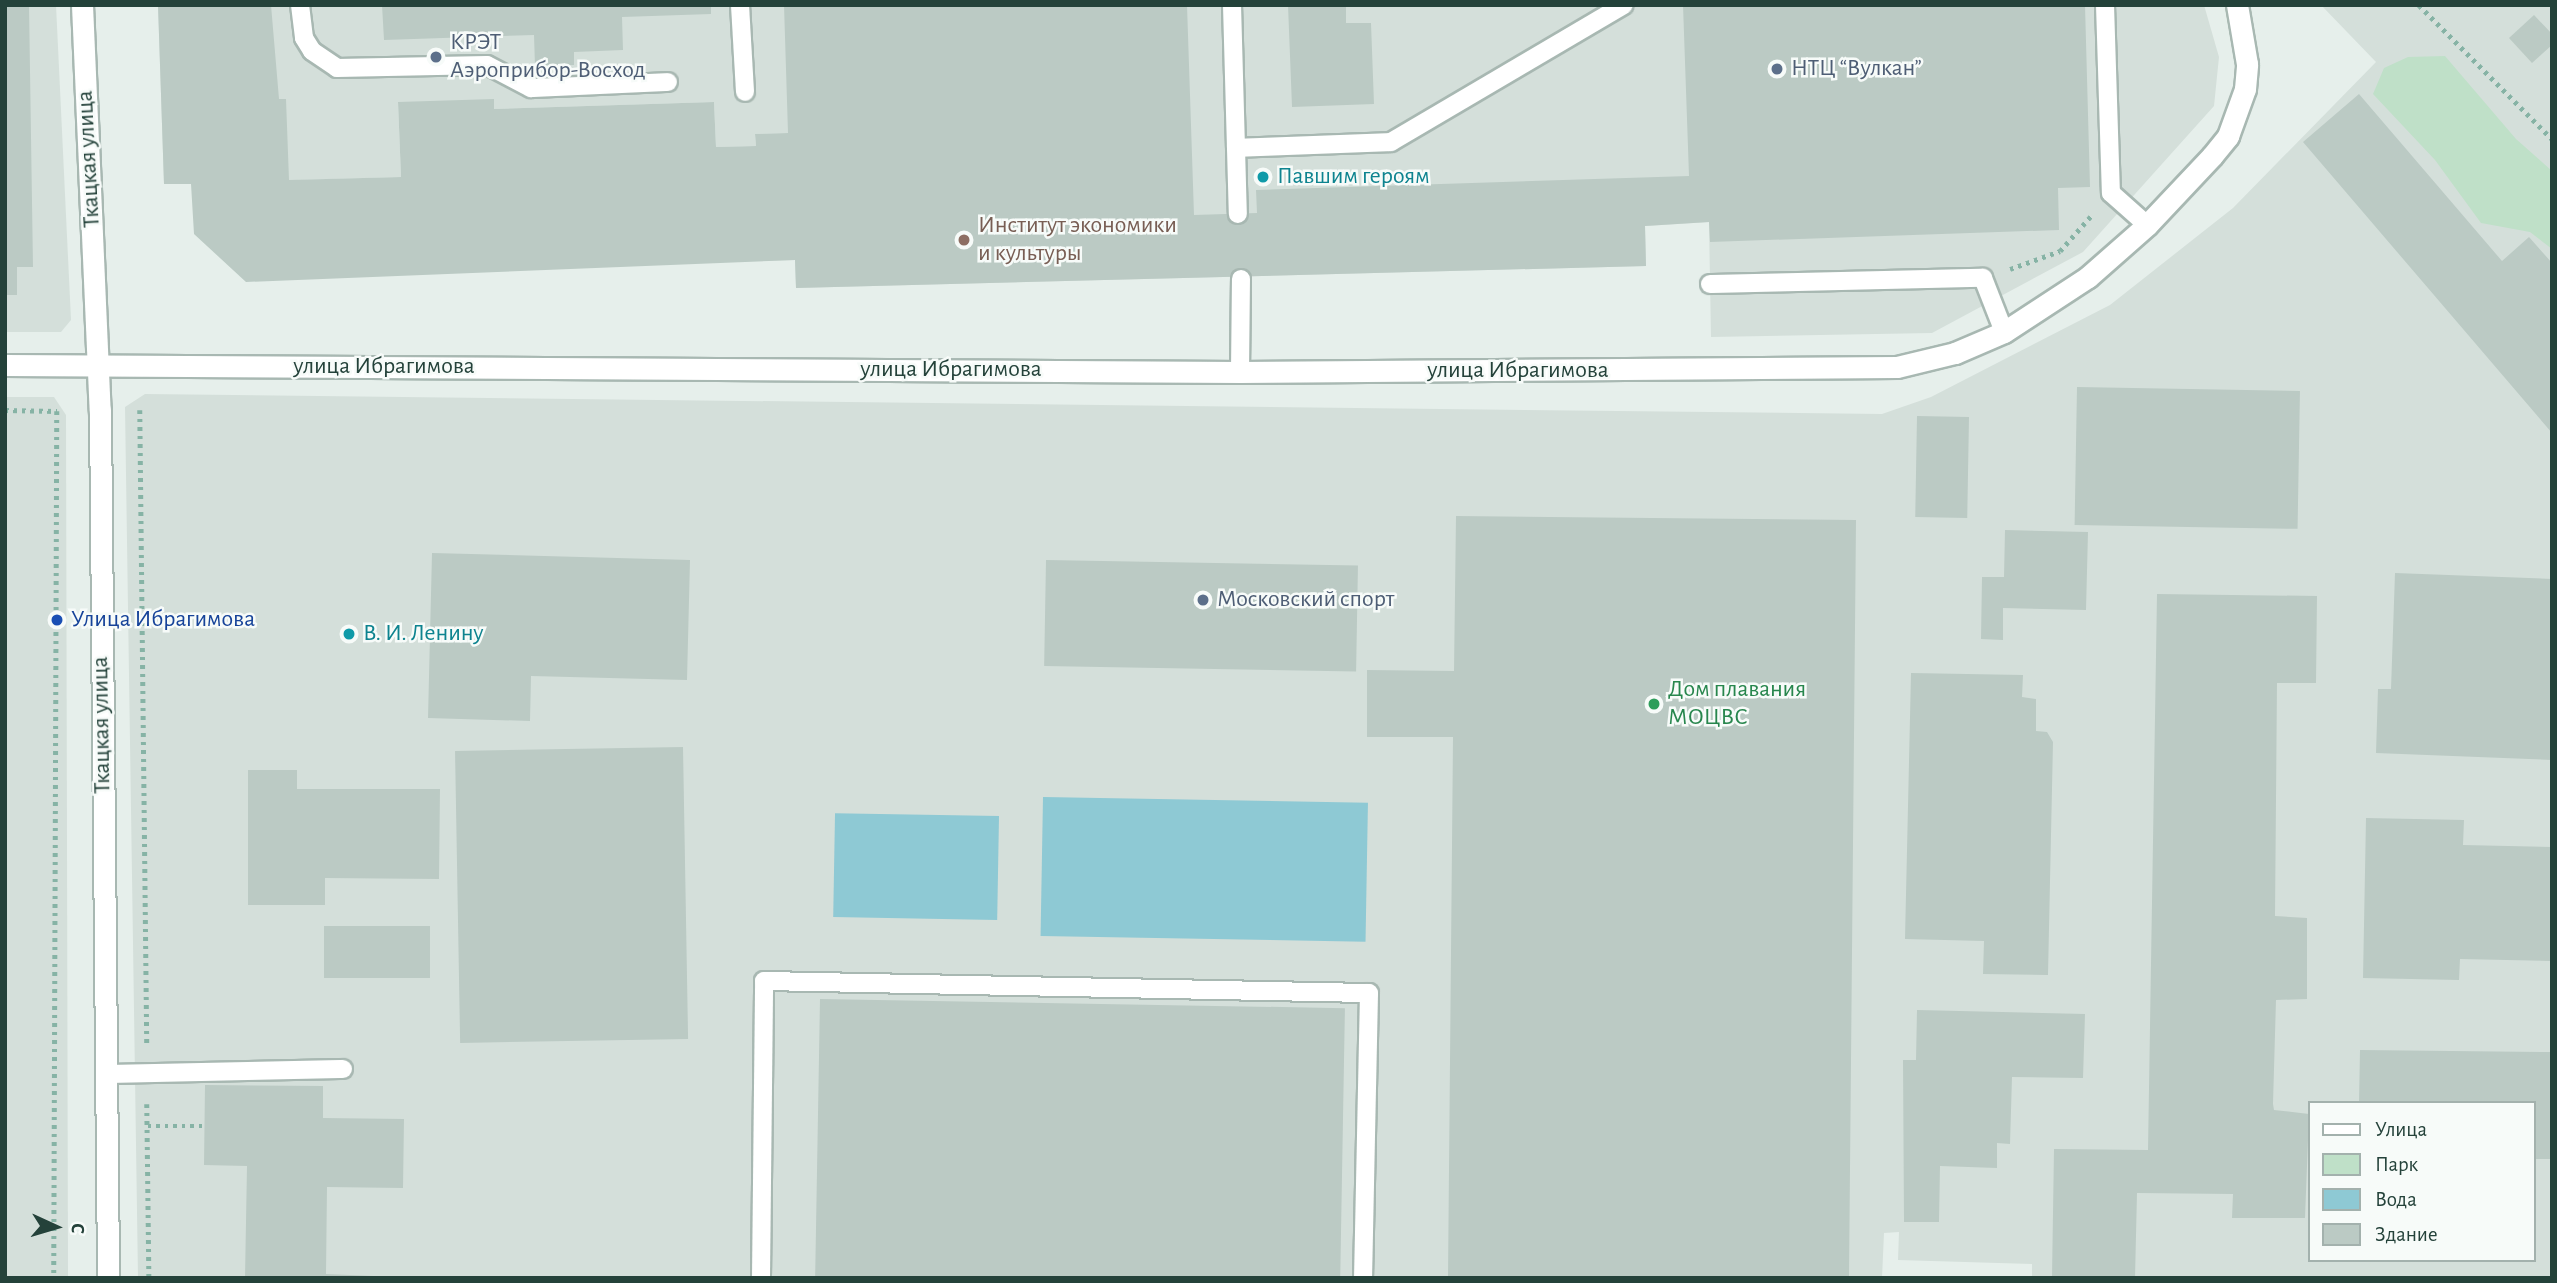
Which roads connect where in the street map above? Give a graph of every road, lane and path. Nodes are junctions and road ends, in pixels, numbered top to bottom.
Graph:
1 (82, 5) edge
2 (300, 5) edge
3 (740, 5) edge
4 (1232, 5) edge
5 (1623, 5) edge
6 (2105, 5) edge
7 (2237, 5) edge
8 (2419, 5) edge
9 (2478, 5) edge
10 (2483, 5) edge
11 (668, 82) dead end
12 (745, 92) dead end
13 (2552, 139) edge
14 (1237, 148) junction
15 (2111, 193) junction
16 (1238, 214) dead end
17 (2147, 225) junction
18 (1983, 278) junction
19 (1241, 279) dead end
20 (1710, 285) dead end
21 (2004, 332) junction
22 (5, 365) edge
23 (97, 365) junction
24 (1240, 372) junction
25 (5, 410) edge
26 (140, 410) dead end
27 (343, 1069) dead end
28 (147, 1073) junction
29 (106, 1074) junction
30 (148, 1126) junction
31 (205, 1126) dead end
32 (54, 1278) edge
33 (108, 1278) edge
34 (149, 1278) edge
35 (761, 1278) edge
36 (1363, 1278) edge

1 - 23 street, Ткацкая улица
2 - 11 lane
3 - 12 lane
4 - 14 lane
5 - 14 lane
6 - 15 lane
7 - 17 street, улица Ибрагимова
8 - 13 path
9 - 10 path
14 - 16 lane
15 - 17 lane
15 - 18 path
17 - 21 street, улица Ибрагимова
18 - 20 lane
18 - 21 lane
19 - 24 lane
21 - 24 street, улица Ибрагимова
22 - 23 street, улица Ибрагимова
23 - 24 street, улица Ибрагимова
23 - 29 street, Ткацкая улица
25 - 32 path
26 - 28 path
27 - 28 lane
28 - 29 lane
28 - 30 path
29 - 33 street, Ткацкая улица
30 - 31 path
30 - 34 path
35 - 36 lane

